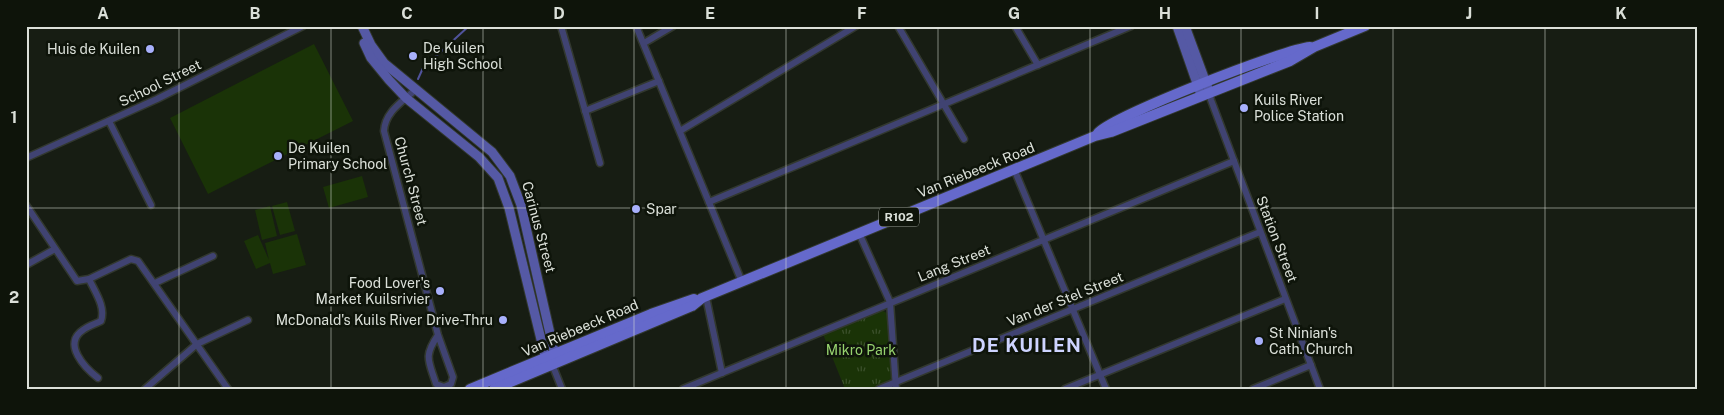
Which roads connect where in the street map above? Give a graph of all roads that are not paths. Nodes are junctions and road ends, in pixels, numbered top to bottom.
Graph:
1 (302, 26) edge
2 (358, 26) edge
3 (362, 26) edge
4 (561, 26) edge
5 (636, 26) edge
6 (673, 26) edge
7 (856, 26) edge
8 (898, 26) edge
9 (1015, 26) edge
10 (1177, 26) edge
11 (1185, 26) edge
12 (1365, 26) edge
13 (1128, 27) edge
14 (644, 43) junction
15 (1038, 65) junction
16 (659, 80) junction
17 (415, 90) junction
18 (1205, 91) junction
19 (406, 98) junction
20 (945, 104) junction
21 (585, 111) junction
22 (109, 121) junction
23 (680, 132) junction
24 (964, 139) dead end
25 (26, 158) edge
26 (1234, 161) junction
27 (600, 163) dead end
28 (1014, 169) junction
29 (709, 202) junction
30 (26, 205) edge
31 (151, 205) dead end
32 (1260, 232) junction
33 (859, 233) junction
34 (1044, 240) junction
35 (55, 249) junction
36 (213, 256) dead end
37 (26, 264) edge
38 (89, 279) junction
39 (742, 282) junction
40 (155, 283) junction
41 (704, 298) junction
42 (1286, 298) junction
43 (890, 302) junction
44 (1072, 309) junction
45 (248, 320) dead end
46 (438, 335) junction
47 (197, 344) junction
48 (552, 362) junction
49 (1311, 365) junction
50 (722, 374) junction
51 (1100, 375) junction
52 (98, 378) dead end
53 (896, 385) edge
54 (436, 386) edge
55 (145, 389) edge
56 (228, 389) edge
57 (470, 389) edge
58 (494, 389) edge
59 (562, 389) edge
60 (683, 389) edge
61 (879, 389) edge
62 (1065, 389) edge
63 (1106, 389) edge
64 (1253, 389) edge
65 (1320, 389) edge

1 - 22 street, School Street
2 - 19 street
3 - 17 street
4 - 21 street
5 - 14 street
6 - 14 street
7 - 23 street
8 - 20 street
9 - 15 street
10 - 18 street
11 - 18 street
12 - 18 main road, Van Riebeeck Road / R102
13 - 15 street
14 - 16 street
15 - 20 street
16 - 21 street
16 - 23 street
17 - 19 street, Church Street
17 - 48 street, Carinus Street
18 - 26 street, Station Street
18 - 28 main road, Van Riebeeck Road / R102
19 - 46 street, Church Street
19 - 48 street, Carinus Street
20 - 24 street
20 - 29 street
21 - 27 street
22 - 25 street, School Street
22 - 31 street
23 - 29 street
26 - 32 street, Station Street
26 - 34 street, Lang Street
28 - 33 main road, Van Riebeeck Road / R102
28 - 34 street
29 - 39 street
30 - 35 street
32 - 42 street, Station Street
32 - 44 street, Van der Stel Street
33 - 39 main road, Van Riebeeck Road / R102
33 - 43 street
34 - 43 street, Lang Street
34 - 44 street
35 - 37 street
35 - 38 street
36 - 40 street
38 - 40 street
38 - 52 street
39 - 41 main road, Van Riebeeck Road / R102
40 - 47 street
41 - 48 main road, Van Riebeeck Road / R102
41 - 50 street
42 - 49 street, Station Street
42 - 51 street
43 - 50 street, Lang Street
43 - 53 street
44 - 51 street
44 - 53 street, Van der Stel Street
45 - 47 street
46 - 54 street, Church Street
46 - 54 street, Church Street
47 - 55 street
47 - 56 street
48 - 57 main road, Van Riebeeck Road / R102
48 - 58 main road, Van Riebeeck Road / R102
48 - 59 street, Carinus Street
49 - 64 street
49 - 65 street, Station Street
50 - 60 street, Lang Street
51 - 62 street
51 - 63 street
53 - 61 street, Van der Stel Street

